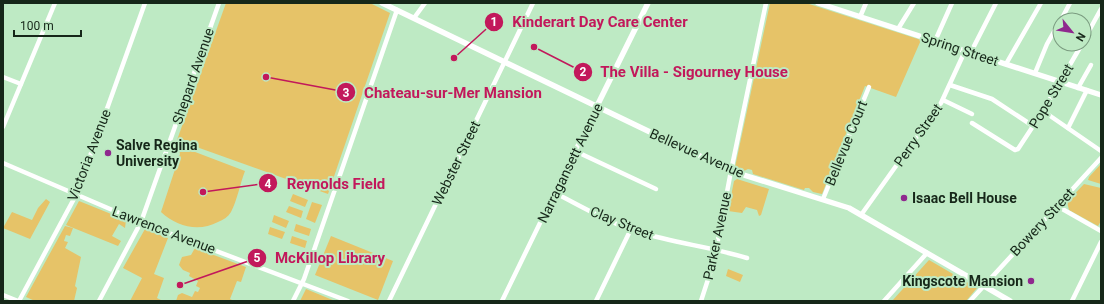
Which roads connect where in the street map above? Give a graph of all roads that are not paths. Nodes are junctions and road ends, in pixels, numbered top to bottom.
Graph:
1 (55, 3) edge
2 (145, 3) edge
3 (219, 3) edge
4 (382, 3) edge
5 (425, 3) edge
6 (533, 3) edge
7 (648, 3) edge
8 (766, 3) edge
9 (818, 3) edge
10 (866, 3) edge
11 (914, 3) edge
12 (952, 3) edge
13 (996, 3) edge
14 (1041, 3) edge
15 (1070, 3) edge
16 (825, 4) edge
17 (1101, 9) edge
18 (397, 10) junction
19 (1065, 12) edge
20 (860, 17) junction
21 (414, 18) junction
22 (1092, 25) edge
23 (898, 29) junction
24 (1052, 35) edge
25 (935, 41) junction
26 (968, 52) junction
27 (1078, 52) edge
28 (505, 62) junction
29 (1006, 64) junction
30 (1091, 64) dead end
31 (1035, 73) junction
32 (3, 77) edge
33 (1061, 82) junction
34 (21, 84) junction
35 (950, 85) junction
36 (869, 87) dead end
37 (1078, 88) junction
38 (1088, 90) junction
39 (1101, 95) edge
40 (943, 100) junction
41 (597, 106) junction
42 (1044, 111) junction
43 (972, 114) dead end
44 (972, 123) dead end
45 (1033, 126) junction
46 (3, 127) edge
47 (1068, 128) junction
48 (575, 151) junction
49 (1101, 151) edge
50 (1101, 158) edge
51 (3, 163) edge
52 (731, 171) junction
53 (656, 189) dead end
54 (555, 193) junction
55 (76, 195) junction
56 (823, 199) junction
57 (1057, 206) junction
58 (862, 215) junction
59 (142, 222) junction
60 (631, 229) junction
61 (1101, 231) edge
62 (1101, 242) edge
63 (716, 249) junction
64 (927, 253) junction
65 (747, 258) dead end
66 (303, 282) junction
67 (984, 285) junction
68 (3, 295) edge
69 (18, 301) edge
70 (99, 301) edge
71 (293, 301) edge
72 (348, 301) edge
73 (389, 301) edge
74 (502, 301) edge
75 (596, 301) edge
76 (701, 301) edge
77 (884, 301) edge
78 (970, 301) edge
79 (1010, 301) edge
80 (1072, 301) edge

1 - 34 street
2 - 55 street, Victoria Avenue
3 - 59 street, Shepard Avenue
4 - 18 main road, Bellevue Avenue
5 - 21 street
6 - 28 street, Webster Street
7 - 41 main road, Narragansett Avenue
8 - 52 street, Parker Avenue
9 - 16 main road, Spring Street
10 - 20 street
11 - 23 street
12 - 25 street
13 - 26 street, Perry Street
14 - 29 street
15 - 19 street
16 - 20 main road, Spring Street
17 - 22 street
18 - 21 main road, Bellevue Avenue
18 - 66 street
20 - 23 main road, Spring Street
21 - 28 main road, Bellevue Avenue
23 - 25 main road, Spring Street
24 - 31 street
25 - 26 main road, Spring Street
26 - 29 main road, Spring Street
26 - 35 street, Perry Street
27 - 33 street, Pope Street
28 - 41 main road, Bellevue Avenue
28 - 73 street, Webster Street
29 - 31 main road, Spring Street
30 - 37 street
31 - 33 main road, Spring Street
32 - 34 street
33 - 37 main road, Spring Street
33 - 42 street, Pope Street
34 - 46 street
35 - 40 street, Perry Street
35 - 45 street
36 - 56 street, Bellevue Court
37 - 38 main road, Spring Street
38 - 39 main road, Spring Street
38 - 47 street
40 - 43 street
40 - 58 street, Perry Street
41 - 48 street, Narragansett Avenue
41 - 52 main road, Bellevue Avenue
42 - 45 street, Pope Street
42 - 47 street
44 - 45 street, Pope Street
47 - 49 street
48 - 53 street
48 - 54 street, Narragansett Avenue
50 - 57 street, Bowery Street
51 - 55 street, Lawrence Avenue
52 - 56 main road, Bellevue Avenue
52 - 63 street, Parker Avenue
54 - 60 street, Clay Street
54 - 74 street, Narragansett Avenue
55 - 59 street, Lawrence Avenue
55 - 69 street, Victoria Avenue
56 - 58 main road, Bellevue Avenue
57 - 61 street
57 - 67 street, Bowery Street
58 - 64 main road, Bellevue Avenue
59 - 66 street, Lawrence Avenue
59 - 70 street, Shepard Avenue
60 - 63 street, Clay Street
60 - 75 street
62 - 80 street
63 - 65 street, Clay Street
63 - 76 street, Parker Avenue
64 - 67 main road, Bellevue Avenue
64 - 77 street
66 - 71 street
66 - 72 street, Lawrence Avenue
67 - 78 street, Bowery Street
67 - 79 main road, Bellevue Avenue
68 - 69 street

